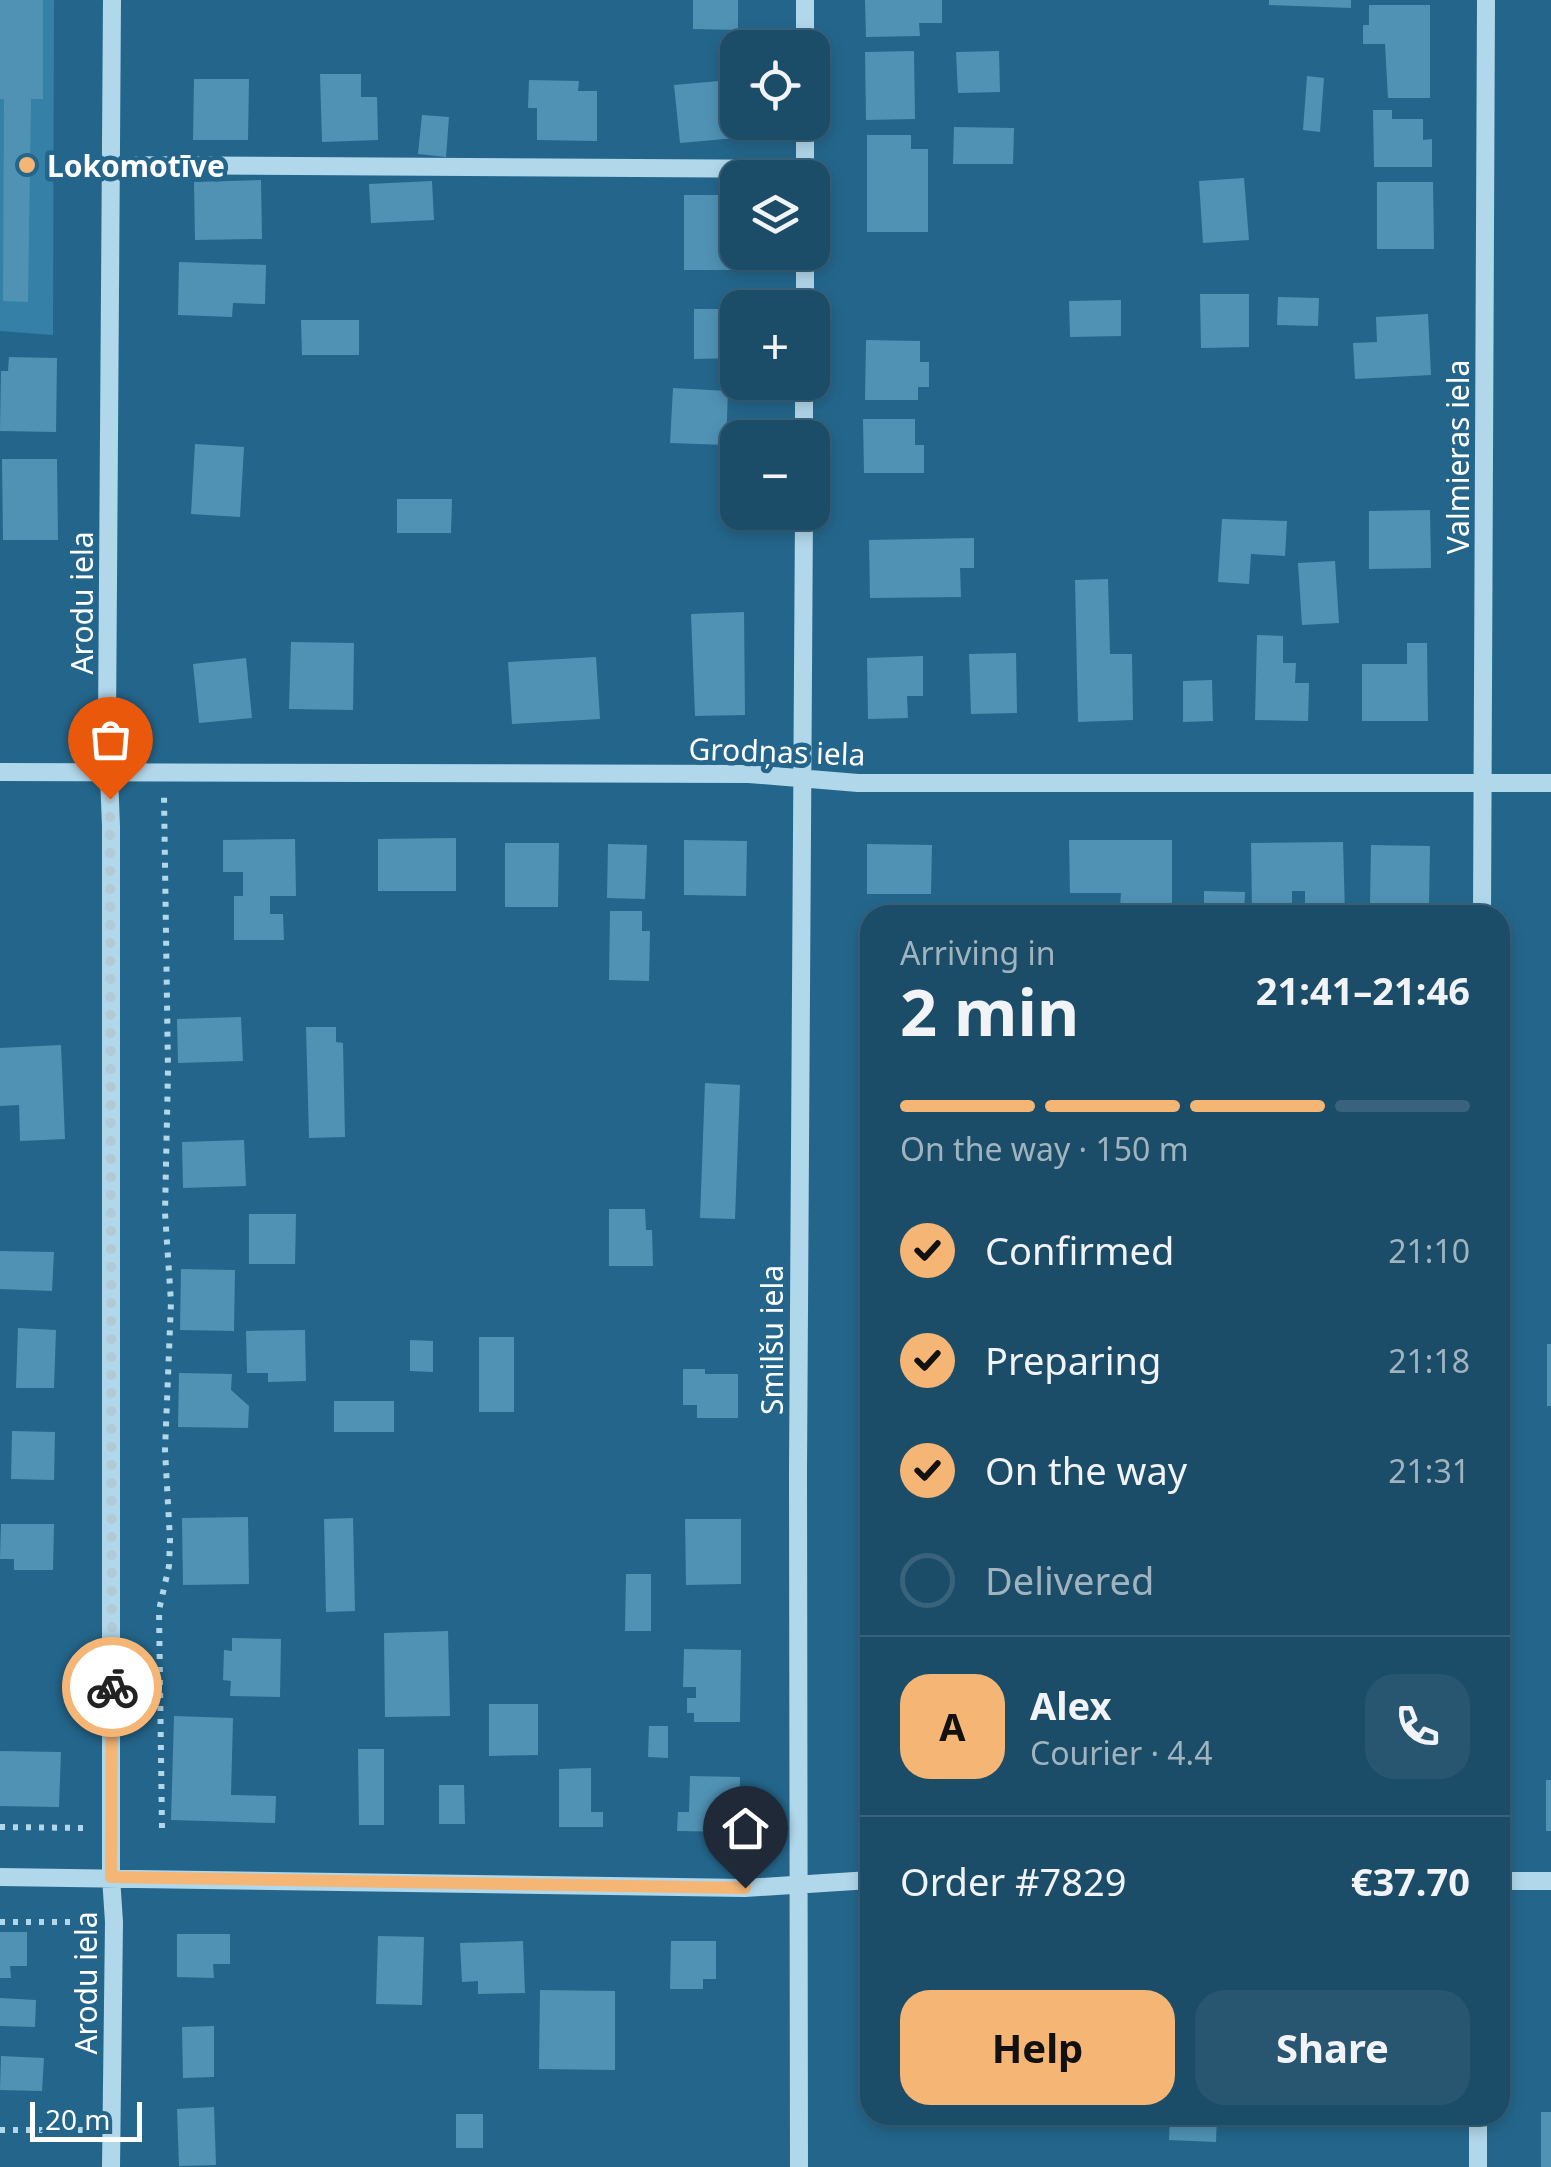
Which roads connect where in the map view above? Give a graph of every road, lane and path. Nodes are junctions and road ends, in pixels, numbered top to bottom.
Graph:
1 (112, 0) edge
2 (805, 0) edge
3 (1486, 0) edge
4 (805, 30) edge
5 (111, 165) junction
6 (720, 172) edge
7 (804, 530) edge
8 (0, 772) edge
9 (110, 773) junction
10 (802, 778) junction
11 (1483, 782) junction
12 (1551, 783) edge
13 (164, 795) dead end
14 (1482, 905) edge
15 (0, 1827) edge
16 (90, 1828) dead end
17 (162, 1828) dead end
18 (0, 1876) edge
19 (111, 1877) junction
20 (860, 1881) edge
21 (1510, 1881) edge
22 (1551, 1881) edge
23 (800, 1884) junction
24 (61, 1903) dead end
25 (0, 1922) edge
26 (61, 1922) junction
27 (84, 1922) dead end
28 (1478, 2125) edge
29 (0, 2130) edge
30 (110, 2130) junction
31 (110, 2167) edge
32 (799, 2167) edge
33 (1478, 2167) edge

1 - 5 street, Arodu iela
2 - 4 street
3 - 11 street, Valmieras iela
5 - 6 street
5 - 9 street, Arodu iela
7 - 10 street, Smilšu iela
8 - 9 street, Grodņas iela
9 - 10 street, Grodņas iela
9 - 19 street, Arodu iela
10 - 11 street, Grodņas iela
10 - 23 street, Smilšu iela
11 - 12 street, Grodņas iela
11 - 14 street, Valmieras iela
13 - 17 path
15 - 16 path
18 - 19 street
19 - 23 street
19 - 30 street, Arodu iela
20 - 23 street
21 - 22 street
23 - 32 street, Smilšu iela
24 - 26 path
25 - 26 path
26 - 27 path
28 - 33 street
29 - 30 path
30 - 31 street, Arodu iela

